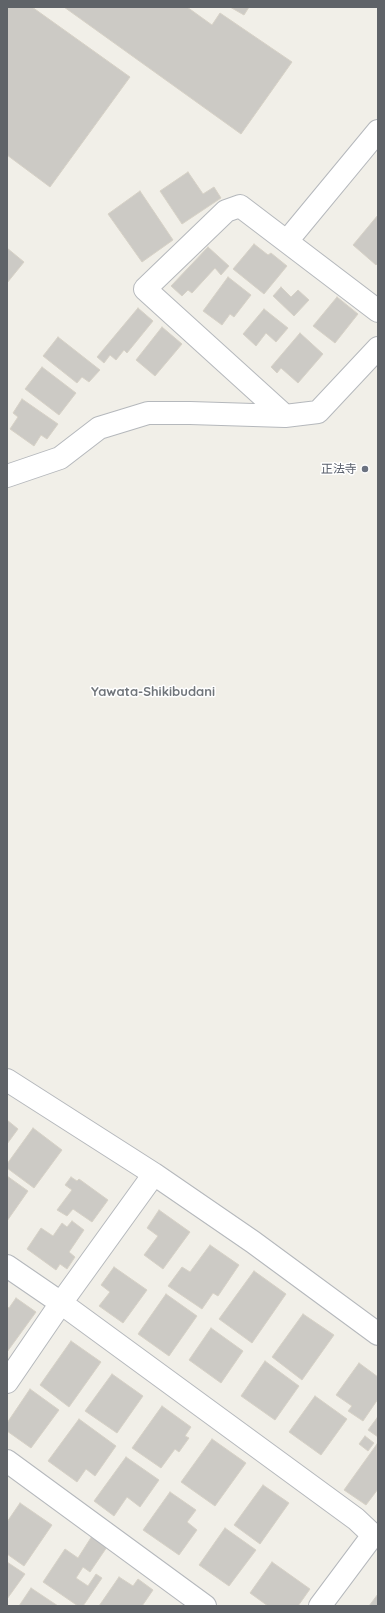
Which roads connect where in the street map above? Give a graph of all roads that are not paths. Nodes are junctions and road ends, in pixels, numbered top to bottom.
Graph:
1 (378, 132) edge
2 (287, 241) junction
3 (378, 311) edge
4 (378, 348) edge
5 (285, 416) junction
6 (7, 476) edge
7 (7, 1080) edge
8 (154, 1174) junction
9 (7, 1266) edge
10 (61, 1303) junction
11 (378, 1334) edge
12 (7, 1382) edge
13 (7, 1461) edge
14 (375, 1531) edge
15 (205, 1606) edge
16 (320, 1606) edge

1 - 2 street
2 - 3 street
2 - 5 street
4 - 5 street
5 - 6 street
7 - 8 street
8 - 10 street
8 - 11 street
9 - 10 street
10 - 12 street
10 - 14 street
13 - 15 street
14 - 16 street

